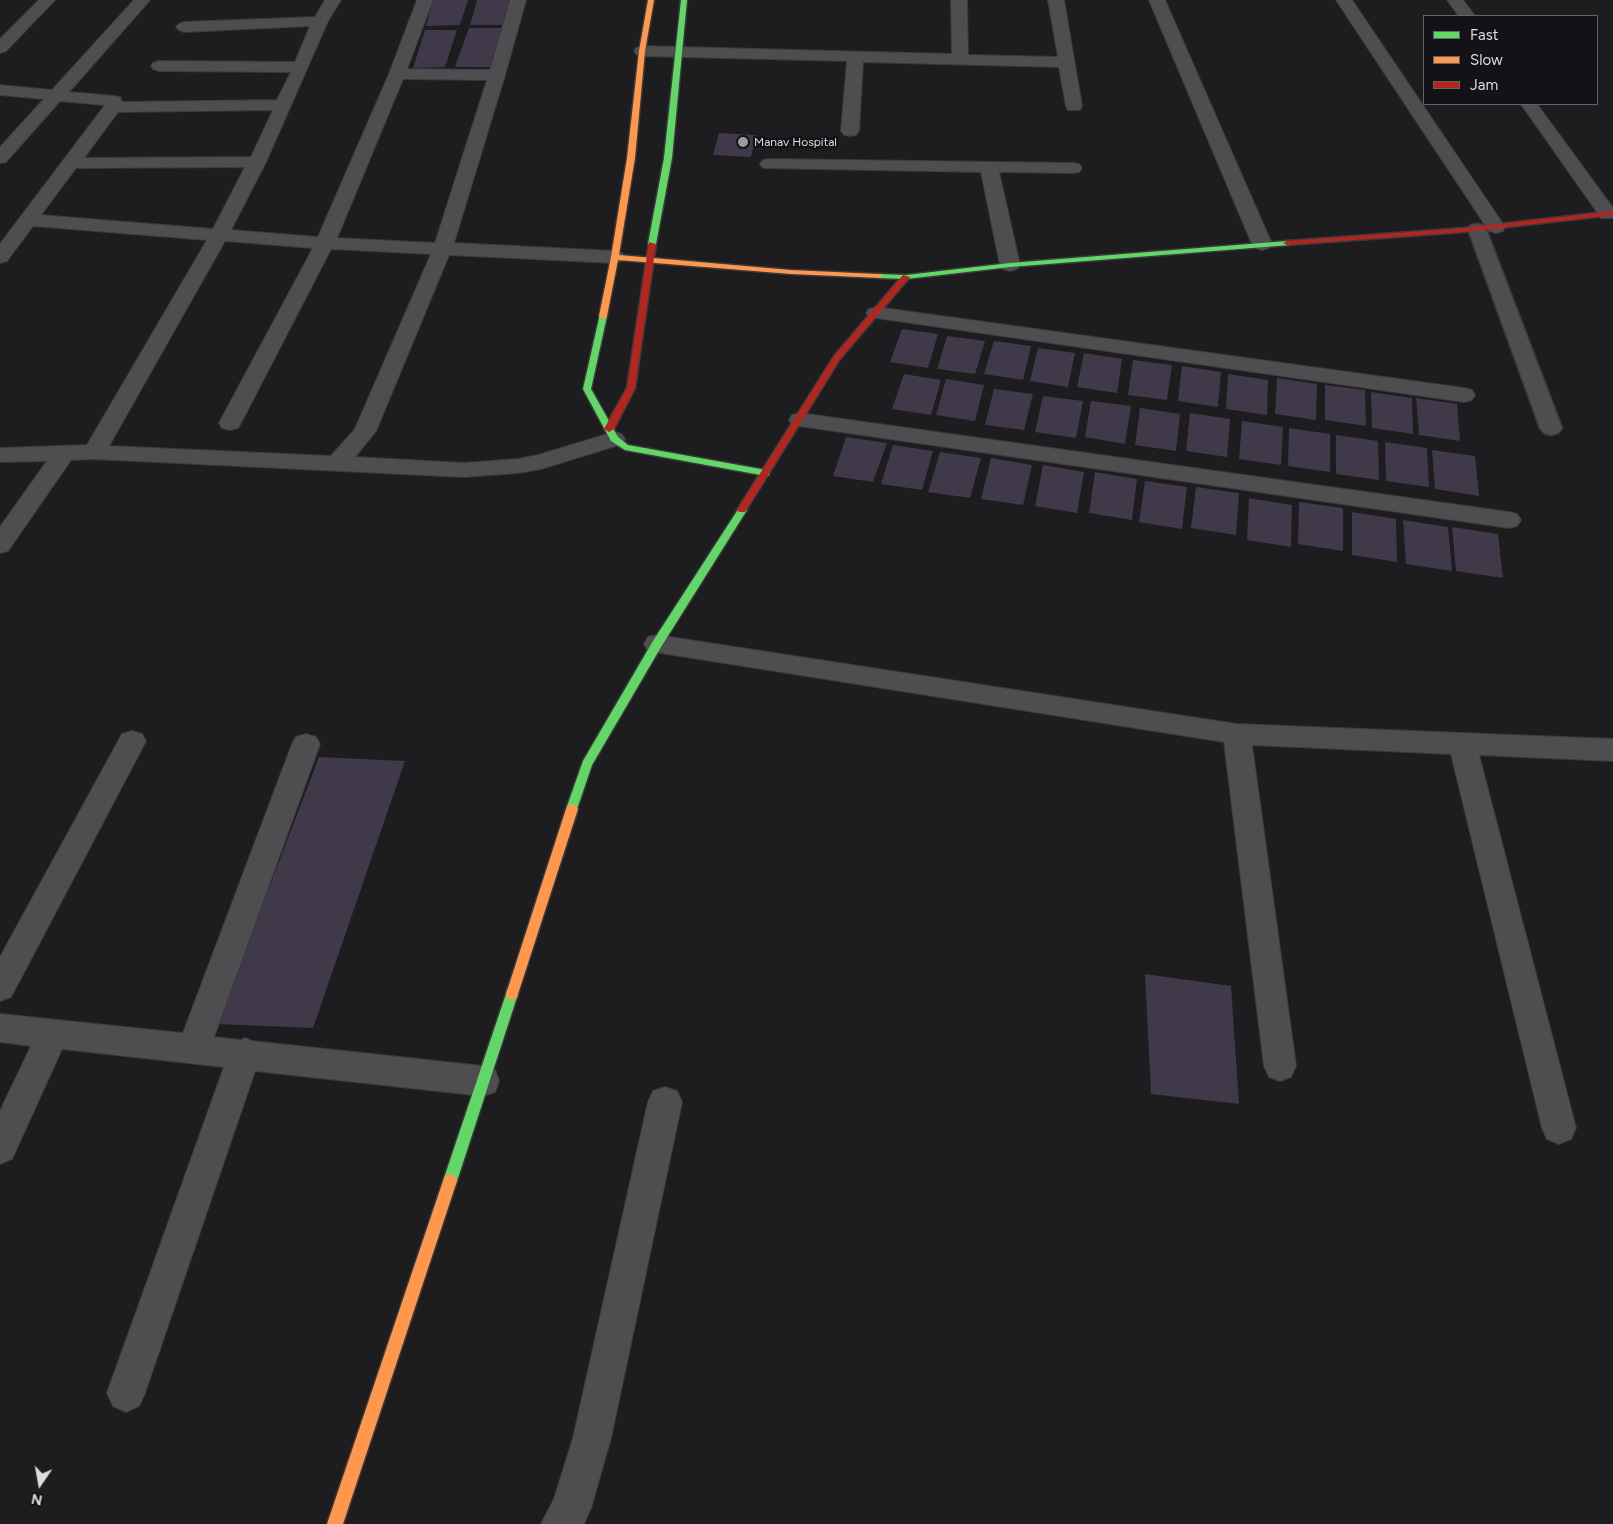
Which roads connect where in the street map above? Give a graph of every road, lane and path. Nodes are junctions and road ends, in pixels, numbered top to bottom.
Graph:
1 (46, 0) edge
2 (142, 0) edge
3 (334, 0) edge
4 (426, 0) edge
5 (518, 0) edge
6 (651, 0) edge
7 (684, 0) edge
8 (959, 0) edge
9 (1056, 0) edge
10 (1157, 0) edge
11 (1344, 0) edge
12 (1455, 0) edge
13 (1465, 15) edge
14 (320, 21) junction
15 (184, 27) dead end
16 (0, 48) edge
17 (642, 51) junction
18 (680, 52) junction
19 (855, 56) junction
20 (960, 59) junction
21 (1066, 62) junction
22 (159, 66) dead end
23 (301, 67) junction
24 (397, 74) junction
25 (497, 75) junction
26 (0, 90) edge
27 (57, 96) junction
28 (283, 104) junction
29 (1530, 105) edge
30 (1074, 106) dead end
31 (113, 107) junction
32 (850, 130) dead end
33 (0, 158) edge
34 (257, 162) junction
35 (70, 163) junction
36 (769, 164) dead end
37 (989, 166) junction
38 (1073, 168) dead end
39 (1611, 213) edge
40 (27, 220) junction
41 (1487, 228) junction
42 (219, 235) junction
43 (325, 243) junction
44 (1262, 244) junction
45 (444, 247) junction
46 (0, 257) edge
47 (615, 257) junction
48 (649, 259) junction
49 (1010, 266) junction
50 (906, 277) junction
51 (876, 313) junction
52 (1464, 395) dead end
53 (800, 420) junction
54 (230, 423) dead end
55 (1551, 428) dead end
56 (611, 434) junction
57 (65, 452) junction
58 (94, 452) junction
59 (0, 455) edge
60 (337, 464) junction
61 (766, 473) junction
62 (1509, 520) dead end
63 (0, 545) edge
64 (657, 644) junction
65 (1237, 734) junction
66 (132, 741) dead end
67 (1462, 743) junction
68 (306, 744) dead end
69 (1613, 750) edge
70 (0, 987) edge
71 (0, 1028) edge
72 (53, 1033) junction
73 (194, 1048) junction
74 (245, 1053) junction
75 (1280, 1066) dead end
76 (483, 1081) junction
77 (665, 1102) dead end
78 (1558, 1128) dead end
79 (0, 1148) edge
80 (126, 1393) dead end
81 (335, 1524) edge
82 (561, 1524) edge

1 - 16 street
2 - 27 street
3 - 14 street
4 - 24 street
5 - 25 street
6 - 17 street
7 - 18 street
8 - 20 street
9 - 21 street
10 - 44 street
11 - 41 street
12 - 13 street
14 - 15 street
14 - 23 street
17 - 18 street
17 - 47 street
18 - 19 street
18 - 48 street
19 - 20 street
19 - 32 street
20 - 21 street
21 - 30 street
22 - 23 street
23 - 28 street
24 - 25 street
24 - 43 street
25 - 45 street
26 - 27 street
27 - 31 street
27 - 33 street
28 - 31 street
28 - 34 street
29 - 39 street
31 - 35 street
34 - 35 street
34 - 42 street
35 - 40 street
36 - 37 street
37 - 38 street
37 - 49 street
39 - 41 street
40 - 42 street
40 - 46 street
41 - 44 street
41 - 55 lane
42 - 43 street
42 - 58 street
43 - 45 street
43 - 54 street
44 - 49 street
45 - 47 street
45 - 60 street
47 - 48 street
47 - 56 street
48 - 50 street
48 - 56 street
49 - 50 street
50 - 51 street
51 - 52 street
51 - 53 street
53 - 61 street
53 - 62 street
56 - 60 street
56 - 61 street
57 - 58 street
57 - 59 street
57 - 63 street
58 - 60 street
61 - 64 street
64 - 65 street
64 - 76 street
65 - 67 street
65 - 75 street
66 - 70 street
67 - 69 street
67 - 78 street
68 - 73 street
71 - 72 street
72 - 73 street
72 - 79 street
73 - 74 street
74 - 76 street
74 - 80 street
76 - 81 street
77 - 82 street

